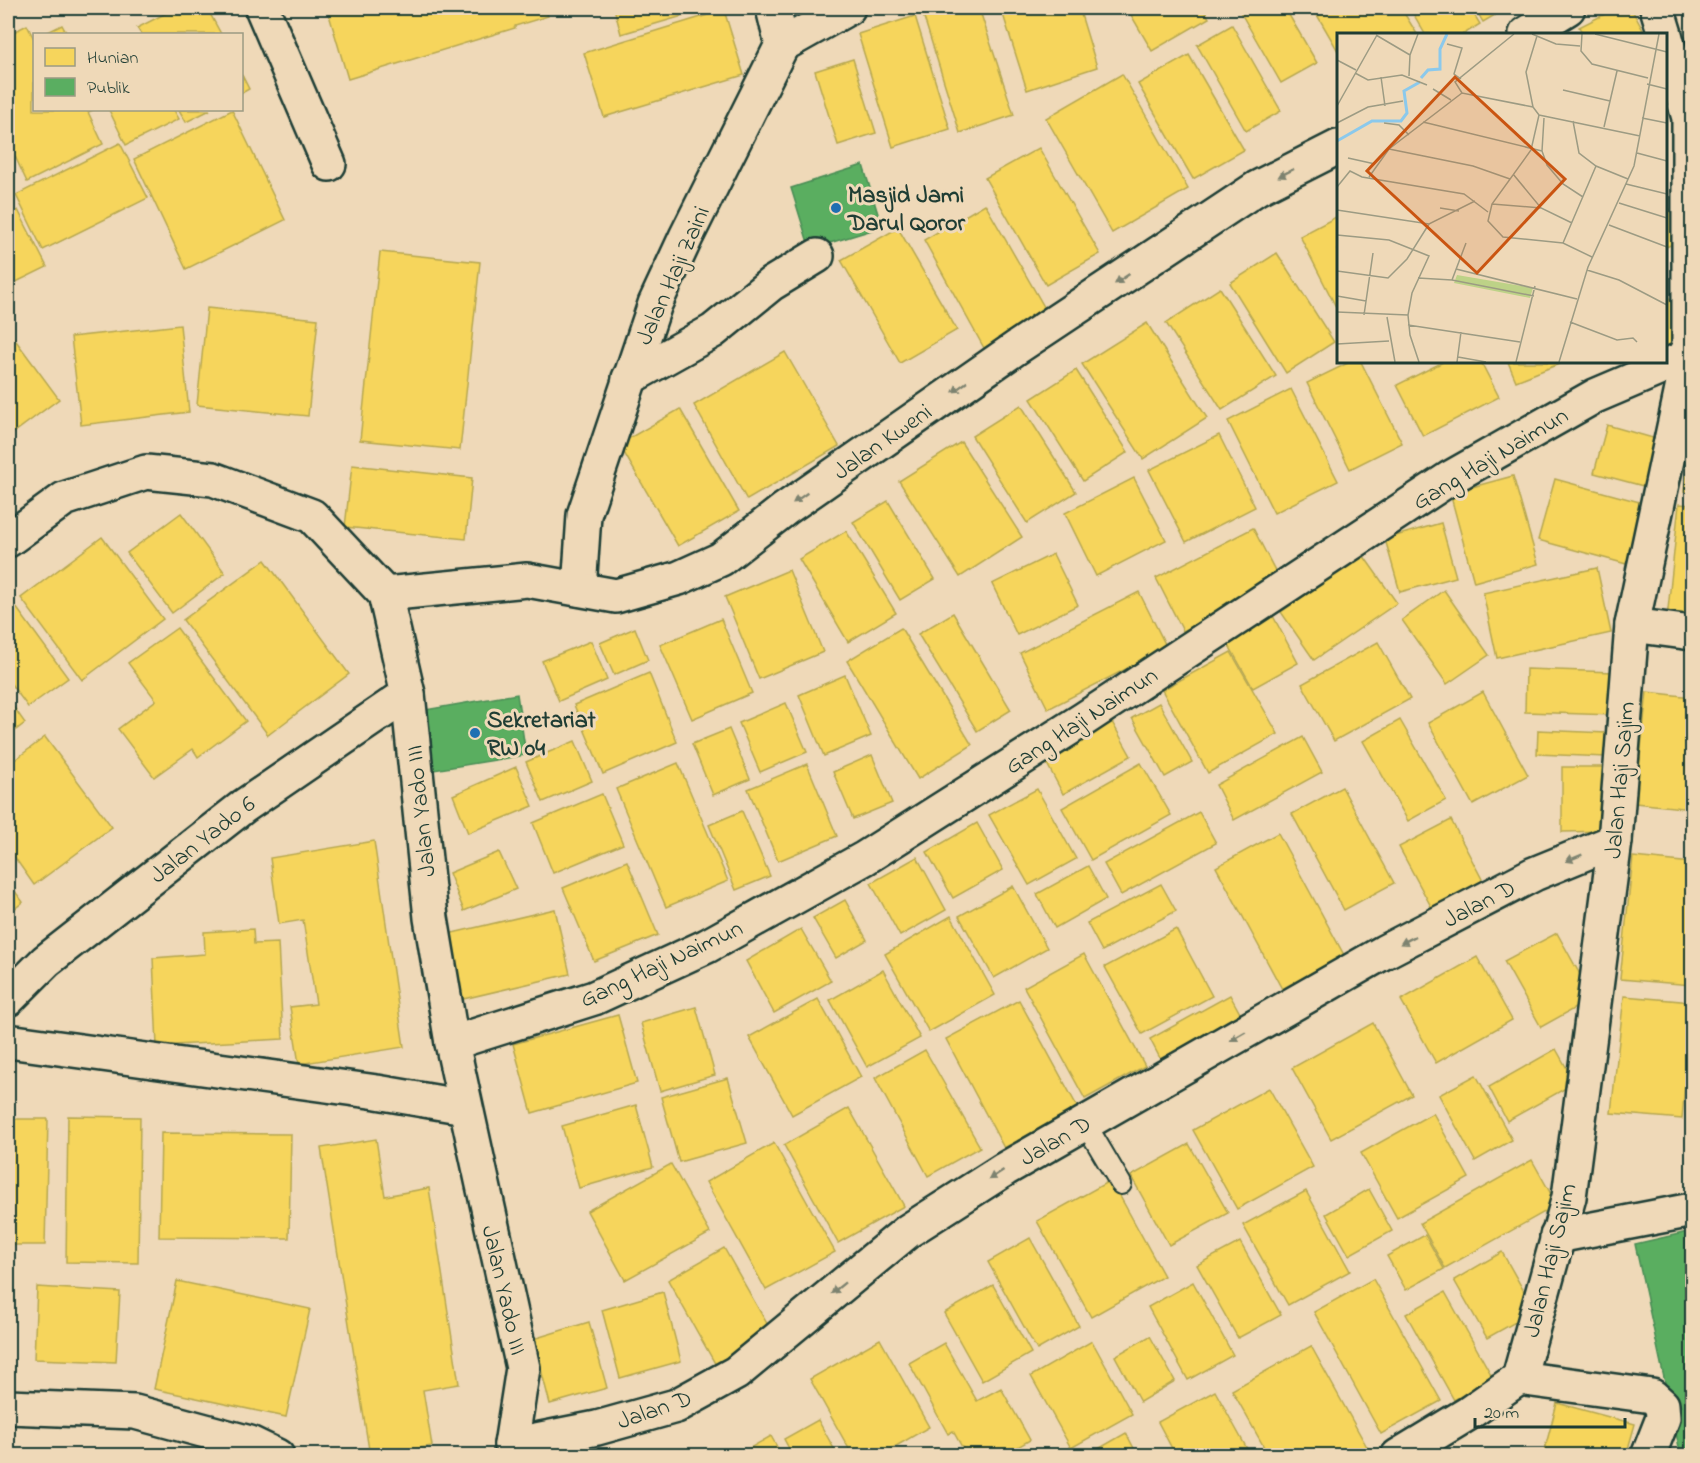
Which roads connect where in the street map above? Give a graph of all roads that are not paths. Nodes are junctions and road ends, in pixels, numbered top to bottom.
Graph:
1 (262, 8) edge
2 (773, 8) edge
3 (848, 8) edge
4 (1568, 8) edge
5 (1657, 8) edge
6 (1528, 33) edge
7 (1664, 33) edge
8 (1667, 42) edge
9 (782, 45) junction
10 (1691, 118) edge
11 (1337, 148) edge
12 (329, 165) dead end
13 (818, 256) dead end
14 (1689, 356) junction
15 (628, 378) junction
16 (8, 540) edge
17 (579, 589) junction
18 (385, 594) junction
19 (1632, 625) junction
20 (1692, 633) edge
21 (408, 694) junction
22 (1615, 841) junction
23 (8, 999) edge
24 (8, 1041) edge
25 (452, 1043) junction
26 (465, 1107) junction
27 (1085, 1123) junction
28 (1121, 1184) dead end
29 (1692, 1210) edge
30 (1557, 1236) junction
31 (1519, 1378) junction
32 (8, 1407) edge
33 (509, 1452) edge
34 (277, 1455) edge
35 (1398, 1455) edge
36 (1648, 1455) edge

1 - 12 street
2 - 9 street
3 - 9 street
4 - 6 street
5 - 7 street, Jalan Haji Sajim
8 - 10 street, Jalan Haji Sajim
9 - 15 street, Jalan Haji Zaini
10 - 14 street, Jalan Haji Sajim
11 -> 17 street, Jalan Kweni
13 - 15 street
14 - 19 street, Jalan Haji Sajim
14 - 25 street, Gang Haji Naimun
15 - 17 street, Jalan Haji Zaini
16 - 18 street
17 - 18 street, Jalan Kweni
18 - 21 street, Jalan Yado III
19 - 20 street
19 - 22 street, Jalan Haji Sajim
21 - 23 street, Jalan Yado 6
21 - 25 street, Jalan Yado III
22 -> 27 street, Jalan D
22 - 30 street, Jalan Haji Sajim
24 - 26 street
25 - 26 street, Jalan Yado III
26 - 33 street, Jalan Yado III
27 - 28 lane
27 -> 33 street, Jalan D
29 - 30 street
30 - 31 street, Jalan Haji Sajim
31 - 35 street
31 - 36 street
32 - 34 street

